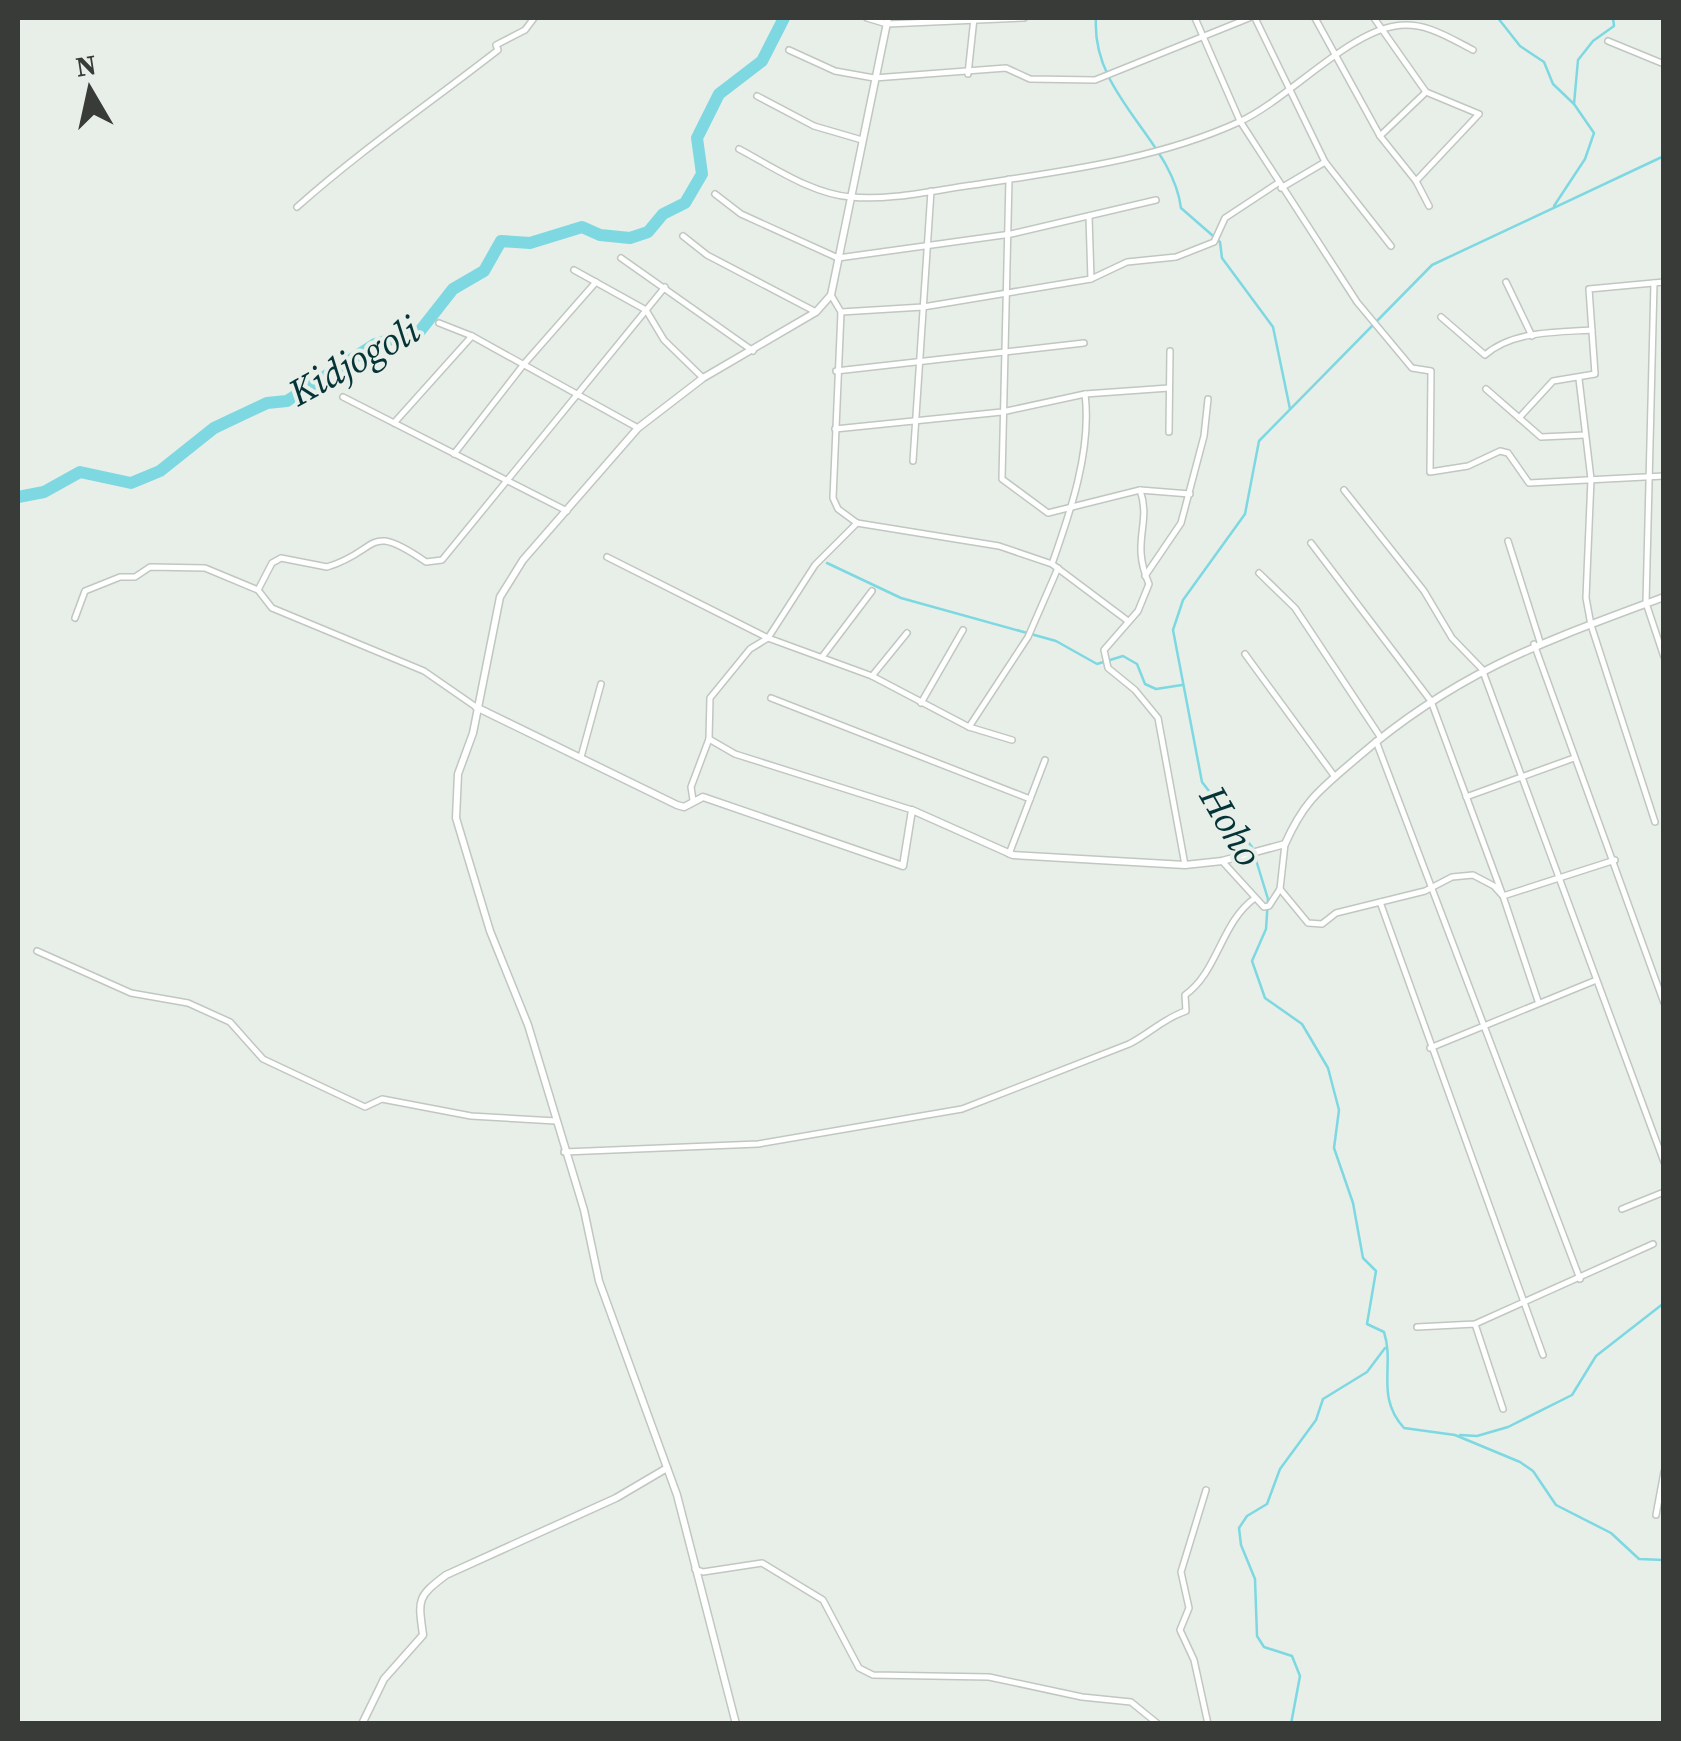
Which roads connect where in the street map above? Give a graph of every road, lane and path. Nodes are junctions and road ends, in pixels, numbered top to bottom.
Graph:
1 (534, 18) edge
2 (868, 18) edge
3 (1024, 18) edge
4 (1195, 18) edge
5 (1252, 18) edge
6 (1315, 18) edge
7 (1374, 18) edge
8 (974, 19) edge
9 (887, 21) edge
10 (1381, 31) junction
11 (1202, 38) junction
12 (1608, 41) dead end
13 (790, 50) dead end
14 (1473, 50) dead end
15 (1336, 56) junction
16 (1664, 64) edge
17 (968, 74) junction
18 (874, 78) junction
19 (1290, 91) junction
20 (1426, 92) junction
21 (757, 96) dead end
22 (1240, 121) junction
23 (1380, 136) junction
24 (862, 140) junction
25 (739, 150) dead end
26 (1325, 162) junction
27 (1009, 179) junction
28 (1416, 181) junction
29 (1279, 185) junction
30 (932, 191) junction
31 (714, 194) dead end
32 (851, 197) junction
33 (1156, 200) dead end
34 (1429, 206) dead end
35 (297, 207) dead end
36 (1089, 217) junction
37 (1011, 234) junction
38 (683, 236) dead end
39 (926, 244) junction
40 (1391, 246) dead end
41 (621, 258) dead end
42 (838, 258) junction
43 (574, 270) dead end
44 (1091, 280) junction
45 (596, 282) junction
46 (1506, 282) dead end
47 (1664, 282) edge
48 (1654, 283) junction
49 (665, 287) junction
50 (831, 294) junction
51 (1008, 294) junction
52 (923, 307) junction
53 (646, 310) junction
54 (816, 312) junction
55 (841, 312) junction
56 (1440, 317) dead end
57 (439, 323) dead end
58 (1592, 330) junction
59 (472, 336) junction
60 (1532, 336) junction
61 (1084, 343) dead end
62 (753, 351) junction
63 (1170, 351) dead end
64 (1006, 352) junction
65 (922, 363) junction
66 (524, 364) junction
67 (836, 371) junction
68 (703, 378) junction
69 (1578, 379) junction
70 (1169, 388) junction
71 (1486, 389) dead end
72 (574, 393) junction
73 (1085, 394) junction
74 (343, 396) dead end
75 (1208, 400) dead end
76 (1002, 412) junction
77 (1519, 418) junction
78 (913, 420) junction
79 (394, 423) junction
80 (638, 428) junction
81 (834, 429) junction
82 (1168, 432) dead end
83 (1585, 434) junction
84 (454, 454) junction
85 (913, 461) dead end
86 (1650, 476) junction
87 (1664, 476) edge
88 (1591, 479) junction
89 (506, 480) junction
90 (1140, 490) junction
91 (1344, 490) dead end
92 (1190, 494) junction
93 (1072, 508) junction
94 (567, 511) junction
95 (856, 523) junction
96 (1508, 541) dead end
97 (1311, 543) dead end
98 (607, 557) dead end
99 (1055, 566) junction
100 (1259, 572) dead end
101 (1145, 576) junction
102 (258, 590) junction
103 (872, 591) dead end
104 (1664, 597) edge
105 (1646, 604) junction
106 (75, 618) dead end
107 (1128, 621) junction
108 (1590, 625) junction
109 (962, 630) dead end
110 (907, 633) dead end
111 (768, 638) junction
112 (1537, 643) junction
113 (1244, 654) dead end
114 (822, 657) junction
115 (1664, 657) edge
116 (1482, 669) junction
117 (872, 676) junction
118 (601, 684) dead end
119 (770, 698) dead end
120 (1431, 700) junction
121 (921, 703) junction
122 (476, 707) junction
123 (969, 726) junction
124 (1379, 739) junction
125 (709, 740) junction
126 (1012, 740) dead end
127 (581, 756) junction
128 (1574, 758) junction
129 (1045, 760) dead end
130 (1522, 776) junction
131 (1335, 777) junction
132 (1466, 796) junction
133 (694, 800) junction
134 (1030, 800) junction
135 (912, 810) junction
136 (1656, 822) dead end
137 (1285, 844) junction
138 (1009, 854) junction
139 (1615, 860) junction
140 (1222, 861) junction
141 (1185, 866) junction
142 (1557, 877) junction
143 (1434, 886) junction
144 (1280, 890) junction
145 (1503, 896) junction
146 (1255, 898) junction
147 (1380, 902) junction
148 (36, 952) dead end
149 (1594, 981) junction
150 (1538, 1001) junction
151 (1664, 1003) edge
152 (1485, 1026) junction
153 (1430, 1048) junction
154 (556, 1121) junction
155 (564, 1152) junction
156 (1664, 1162) edge
157 (1664, 1192) edge
158 (1622, 1210) dead end
159 (1653, 1244) dead end
160 (1580, 1279) junction
161 (1525, 1304) junction
162 (1475, 1324) junction
163 (1416, 1327) dead end
164 (1543, 1354) dead end
165 (1503, 1409) dead end
166 (666, 1468) junction
167 (1664, 1472) edge
168 (1206, 1490) dead end
169 (1656, 1515) dead end
170 (693, 1568) junction
171 (362, 1724) edge
172 (736, 1724) edge
173 (1158, 1724) edge
174 (1208, 1724) edge

1 - 35 street
2 - 9 street
3 - 8 street
4 - 11 street
5 - 11 street
5 - 19 street
6 - 15 street
7 - 10 street
8 - 9 street
8 - 17 street
9 - 18 street
10 - 14 street
10 - 15 street
10 - 20 street
11 - 17 street
11 - 22 street
12 - 16 street
13 - 18 street
15 - 19 street
15 - 23 street
17 - 18 street
18 - 24 street
19 - 22 street
19 - 26 street
20 - 23 street
20 - 28 street
21 - 24 street
22 - 27 street
22 - 29 street
23 - 28 street
24 - 32 street
25 - 32 street
26 - 29 street
26 - 40 street
27 - 30 street
27 - 37 street
28 - 34 street
29 - 44 street
29 - 88 street
30 - 32 street
30 - 39 street
31 - 42 street
32 - 42 street
33 - 36 street
36 - 37 street
36 - 44 street
37 - 39 street
37 - 51 street
38 - 54 street
39 - 42 street
39 - 52 street
41 - 49 street
42 - 50 street
43 - 45 street
44 - 51 street
45 - 53 street
45 - 66 street
46 - 60 street
47 - 48 street
48 - 58 street
48 - 86 street
49 - 53 street
49 - 62 street
50 - 54 street
50 - 55 street
51 - 52 street
51 - 64 street
52 - 55 street
52 - 65 street
53 - 68 street
53 - 72 street
54 - 62 street
55 - 67 street
56 - 60 street
57 - 59 street
58 - 60 street
58 - 69 street
59 - 66 street
59 - 79 street
61 - 64 street
62 - 68 street
63 - 70 street
64 - 65 street
64 - 76 street
65 - 67 street
65 - 78 street
66 - 72 street
66 - 84 street
67 - 81 street
68 - 80 street
69 - 77 street
69 - 83 street
70 - 73 street
70 - 82 street
71 - 77 street
72 - 80 street
72 - 89 street
73 - 76 street
73 - 93 street
74 - 79 street
75 - 92 street
76 - 78 street
76 - 93 street
77 - 83 street
78 - 81 street
78 - 85 street
79 - 84 street
80 - 94 street
81 - 95 street
83 - 88 street
84 - 89 street
86 - 87 street
86 - 88 street
86 - 105 street
88 - 108 street
89 - 94 street
89 - 102 street
90 - 92 street
90 - 93 street
90 - 101 street
91 - 116 street
92 - 101 street
93 - 99 street
94 - 122 street
95 - 99 street
95 - 111 street
96 - 112 street
97 - 120 street
98 - 111 street
99 - 107 street
99 - 123 street
100 - 124 street
101 - 107 street
102 - 106 street
102 - 122 street
103 - 114 street
104 - 105 street
105 - 108 street
105 - 115 street
107 - 141 street
108 - 112 street
108 - 136 street
109 - 121 street
110 - 117 street
111 - 114 street
111 - 125 street
112 - 116 street
112 - 128 street
113 - 131 street
114 - 117 street
116 - 120 street
116 - 130 street
117 - 121 street
118 - 127 street
119 - 134 street
120 - 124 street
120 - 132 street
121 - 123 street
122 - 127 street
122 - 154 street
123 - 126 street
124 - 131 street
124 - 143 street
125 - 133 street
125 - 135 street
127 - 133 street
128 - 130 street
128 - 139 street
129 - 134 street
130 - 132 street
130 - 142 street
131 - 137 street
132 - 145 street
133 - 135 street
134 - 138 street
135 - 138 street
137 - 140 street
137 - 144 street
138 - 141 street
139 - 142 street
139 - 151 street
140 - 141 street
140 - 146 street
142 - 145 street
142 - 149 street
143 - 145 street
143 - 147 street
143 - 152 street
144 - 146 street
144 - 147 street
145 - 150 street
146 - 155 street
147 - 153 street
148 - 154 street
149 - 150 street
149 - 156 street
150 - 152 street
152 - 153 street
152 - 160 street
153 - 161 street
154 - 155 street
155 - 166 street
157 - 158 street
159 - 160 street
160 - 161 street
161 - 162 street
161 - 164 street
162 - 163 street
162 - 165 street
166 - 170 street
166 - 171 street
167 - 169 street
168 - 174 street
170 - 172 street
170 - 173 street

